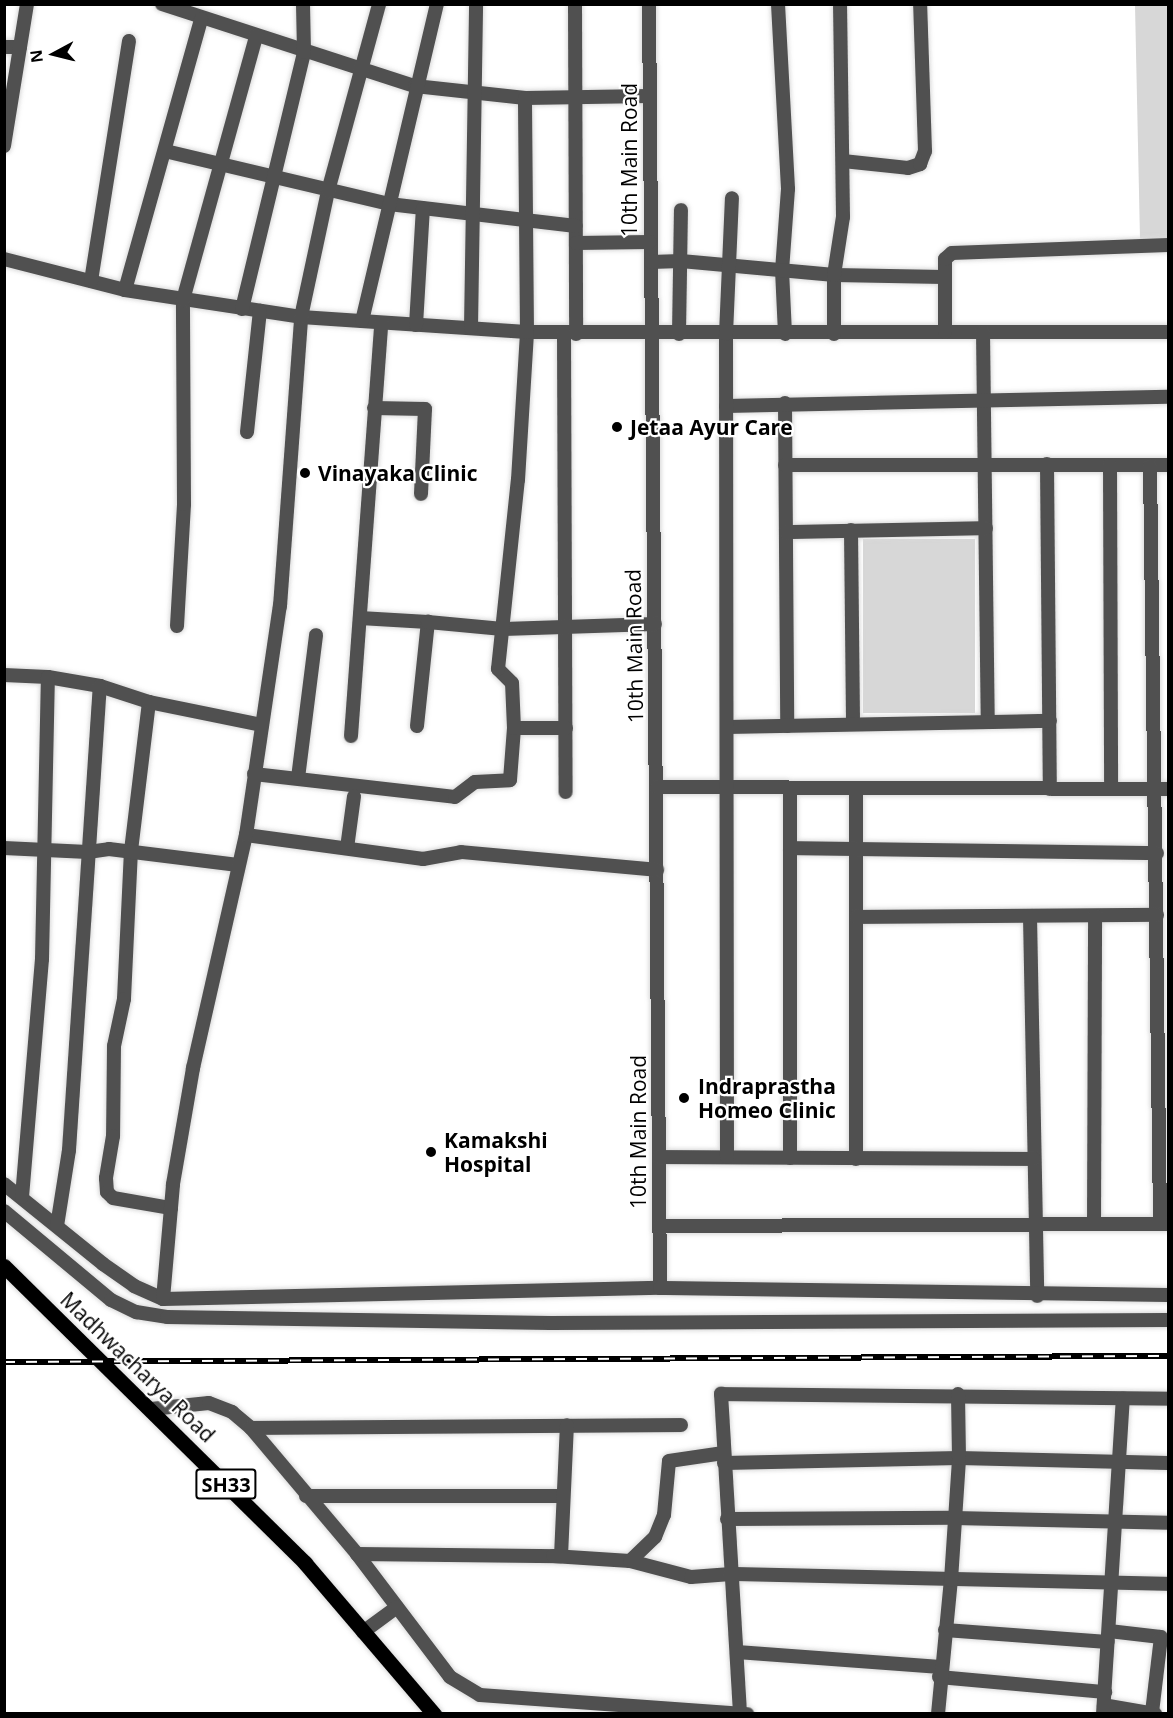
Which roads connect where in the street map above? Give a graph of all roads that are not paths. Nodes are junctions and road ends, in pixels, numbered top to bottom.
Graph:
1 (27, 4) edge
2 (162, 4) edge
3 (303, 4) edge
4 (379, 4) edge
5 (437, 4) edge
6 (476, 4) edge
7 (574, 4) edge
8 (649, 4) edge
9 (778, 4) edge
10 (840, 4) edge
11 (920, 4) edge
12 (201, 20) junction
13 (256, 36) junction
14 (129, 41) dead end
15 (4, 47) edge
16 (20, 47) junction
17 (304, 52) junction
18 (362, 70) junction
19 (415, 86) junction
20 (476, 93) junction
21 (649, 96) junction
22 (577, 97) junction
23 (525, 98) junction
24 (4, 146) edge
25 (165, 151) junction
26 (843, 160) junction
27 (221, 164) junction
28 (277, 178) junction
29 (328, 191) junction
30 (732, 198) dead end
31 (389, 204) junction
32 (423, 208) junction
33 (681, 210) dead end
34 (472, 215) junction
35 (526, 222) junction
36 (576, 226) junction
37 (650, 242) junction
38 (576, 243) junction
39 (1168, 245) edge
40 (4, 259) edge
41 (681, 261) junction
42 (651, 262) junction
43 (731, 266) junction
44 (782, 270) junction
45 (834, 275) junction
46 (944, 277) junction
47 (91, 281) junction
48 (125, 290) junction
49 (183, 300) junction
50 (242, 309) junction
51 (260, 311) junction
52 (302, 317) junction
53 (362, 321) junction
54 (381, 322) junction
55 (416, 325) junction
56 (471, 328) junction
57 (527, 332) junction
58 (945, 332) junction
59 (983, 332) junction
60 (1168, 332) edge
61 (570, 334) junction
62 (679, 334) junction
63 (726, 334) junction
64 (785, 334) junction
65 (834, 334) junction
66 (652, 335) junction
67 (1168, 396) edge
68 (985, 400) junction
69 (785, 403) junction
70 (726, 406) junction
71 (374, 408) junction
72 (247, 432) dead end
73 (985, 464) junction
74 (1047, 464) junction
75 (785, 465) junction
76 (1110, 465) junction
77 (1168, 465) edge
78 (1150, 466) junction
79 (421, 494) dead end
80 (986, 528) junction
81 (850, 530) junction
82 (786, 532) junction
83 (360, 618) junction
84 (428, 622) junction
85 (655, 624) junction
86 (177, 626) dead end
87 (503, 629) junction
88 (567, 629) junction
89 (316, 635) dead end
90 (4, 675) edge
91 (48, 677) junction
92 (100, 686) junction
93 (149, 702) junction
94 (988, 721) junction
95 (1050, 721) junction
96 (853, 724) junction
97 (262, 725) junction
98 (417, 726) dead end
99 (787, 726) junction
100 (727, 727) junction
101 (514, 728) junction
102 (566, 728) junction
103 (351, 736) dead end
104 (255, 774) junction
105 (298, 778) junction
106 (657, 787) junction
107 (727, 787) junction
108 (790, 788) junction
109 (856, 788) junction
110 (1050, 789) junction
111 (1111, 789) junction
112 (1163, 789) edge
113 (566, 792) dead end
114 (354, 796) dead end
115 (246, 835) junction
116 (4, 848) edge
117 (347, 848) junction
118 (790, 848) junction
119 (43, 850) junction
120 (131, 850) junction
121 (856, 850) junction
122 (88, 852) junction
123 (1157, 854) junction
124 (238, 865) junction
125 (657, 870) junction
126 (1158, 915) junction
127 (1030, 916) junction
128 (1095, 916) junction
129 (856, 917) junction
130 (659, 1157) junction
131 (727, 1157) junction
132 (790, 1158) junction
133 (856, 1159) junction
134 (1034, 1160) junction
135 (4, 1184) edge
136 (22, 1197) junction
137 (171, 1208) junction
138 (4, 1211) edge
139 (1038, 1224) junction
140 (1094, 1224) junction
141 (1164, 1224) edge
142 (57, 1226) junction
143 (660, 1226) junction
144 (4, 1266) edge
145 (660, 1288) junction
146 (1168, 1295) edge
147 (1037, 1296) junction
148 (163, 1299) junction
149 (1168, 1320) edge
150 (958, 1394) junction
151 (1123, 1399) junction
152 (1168, 1399) edge
153 (151, 1409) junction
154 (567, 1425) junction
155 (681, 1425) dead end
156 (251, 1428) junction
157 (723, 1458) junction
158 (959, 1458) junction
159 (1122, 1462) junction
160 (1168, 1463) edge
161 (306, 1496) junction
162 (561, 1496) junction
163 (954, 1518) junction
164 (727, 1519) junction
165 (1118, 1522) junction
166 (1168, 1523) edge
167 (357, 1554) junction
168 (553, 1556) junction
169 (630, 1561) junction
170 (731, 1574) junction
171 (951, 1580) junction
172 (1113, 1583) junction
173 (1168, 1584) edge
174 (397, 1607) junction
175 (945, 1630) junction
176 (363, 1632) junction
177 (1109, 1636) junction
178 (1165, 1637) edge
179 (737, 1652) junction
180 (940, 1672) junction
181 (1104, 1703) edge
182 (434, 1713) edge
183 (740, 1713) edge
184 (747, 1713) edge
185 (938, 1713) edge
186 (1154, 1713) edge

1 - 16 street
2 - 12 street
3 - 17 street
4 - 18 street
5 - 19 street
6 - 20 street
7 - 22 street
8 - 21 street, 10th Main Road
9 - 44 street
10 - 26 street
11 - 26 street
12 - 13 street
12 - 25 street
13 - 17 street
13 - 27 street
14 - 47 street
15 - 16 street
16 - 24 street
17 - 18 street
17 - 28 street
18 - 19 street
18 - 29 street
19 - 20 street
19 - 31 street
20 - 23 street
20 - 34 street
21 - 22 street
21 - 37 street, 10th Main Road
22 - 23 street
22 - 36 street
23 - 35 street
25 - 27 street
25 - 48 street
26 - 45 street
27 - 28 street
27 - 49 street
28 - 29 street
28 - 50 street
29 - 31 street
29 - 52 street
30 - 43 street
31 - 32 street
31 - 53 street
32 - 34 street
32 - 55 street
33 - 41 street
34 - 35 street
34 - 56 street
35 - 36 street
35 - 57 street
36 - 38 street
37 - 38 street
37 - 42 street, 10th Main Road
38 - 61 street
39 - 46 street
40 - 47 street
41 - 42 street
41 - 43 street
41 - 62 street
42 - 66 street, 10th Main Road
43 - 44 street
43 - 63 street
44 - 45 street
44 - 64 street
45 - 46 street
45 - 65 street
46 - 58 street
47 - 48 street
48 - 49 street
49 - 50 street
49 - 86 street
50 - 51 street
51 - 52 street
51 - 72 street
52 - 53 street
52 - 97 street
53 - 54 street
54 - 55 street
54 - 71 street
55 - 56 street
56 - 57 street
57 - 61 street
57 - 87 street
58 - 59 street
58 - 65 street
59 - 60 street
59 - 68 street
61 - 66 street
61 - 88 street
62 - 63 street
62 - 66 street
63 - 64 street
63 - 70 street
64 - 65 street
66 - 85 street, 10th Main Road
67 - 68 street
68 - 69 street
68 - 73 street
69 - 70 street
69 - 75 street
70 - 100 street
71 - 79 street
71 - 83 street
73 - 74 street
73 - 75 street
73 - 80 street
74 - 76 street
74 - 95 street
75 - 82 street
76 - 78 street
76 - 111 street
77 - 78 street
78 - 112 street
80 - 81 street
80 - 94 street
81 - 82 street
81 - 96 street
82 - 99 street
83 - 84 street
83 - 103 street
84 - 87 street
84 - 98 street
85 - 88 street
85 - 106 street, 10th Main Road
87 - 88 street
87 - 101 street
88 - 102 street
89 - 105 street
90 - 91 street
91 - 92 street
91 - 119 street
92 - 93 street
92 - 122 street
93 - 97 street
93 - 120 street
94 - 95 street
94 - 96 street
95 - 110 street
96 - 99 street
97 - 104 street
99 - 100 street
100 - 107 street
101 - 102 street
101 - 105 street
102 - 113 street
104 - 105 street
104 - 115 street
106 - 107 street
106 - 125 street, 10th Main Road
107 - 108 street
107 - 131 street
108 - 109 street
108 - 118 street
109 - 110 street
109 - 121 street
110 - 111 street
111 - 112 street
112 - 123 street
114 - 117 street
115 - 117 street
115 - 124 street
116 - 119 street
117 - 125 street
118 - 121 street
118 - 132 street
119 - 122 street
119 - 136 street
120 - 122 street
120 - 124 street
120 - 137 street
121 - 123 street
121 - 129 street
122 - 142 street
123 - 126 street
124 - 137 street
125 - 130 street, 10th Main Road
126 - 128 street
126 - 141 street
127 - 128 street
127 - 129 street
127 - 134 street
128 - 140 street
129 - 133 street
130 - 131 street
130 - 143 street, 10th Main Road
131 - 132 street
132 - 133 street
133 - 134 street
134 - 139 street
135 - 136 street
136 - 142 street
137 - 148 street
138 - 149 street
139 - 140 street
139 - 143 street
139 - 147 street
140 - 141 street
142 - 148 street
143 - 145 street, 10th Main Road
144 - 153 main road, Madhwacharya Road / SH33
145 - 147 street
145 - 148 street
146 - 147 street
150 - 151 street
150 - 157 street
150 - 158 street
151 - 152 street
151 - 159 street
153 - 156 street
153 - 176 main road, Madhwacharya Road / SH33
154 - 155 street
154 - 156 street
154 - 162 street
156 - 161 street
157 - 158 street
157 - 164 street
157 - 169 street
158 - 159 street
158 - 163 street
159 - 160 street
159 - 165 street
161 - 162 street
161 - 167 street
162 - 168 street
163 - 164 street
163 - 165 street
163 - 171 street
164 - 170 street
165 - 166 street
165 - 172 street
167 - 168 street
167 - 174 street
168 - 169 street
169 - 170 street
170 - 171 street
170 - 179 street
171 - 172 street
171 - 175 street
172 - 173 street
172 - 177 street
174 - 176 street
174 - 183 street
175 - 177 street
175 - 180 street
176 - 182 main road, Madhwacharya Road / SH33
177 - 178 street
177 - 181 street
178 - 186 street
179 - 180 street
179 - 183 street
180 - 181 street
180 - 185 street
181 - 186 street
183 - 184 street

